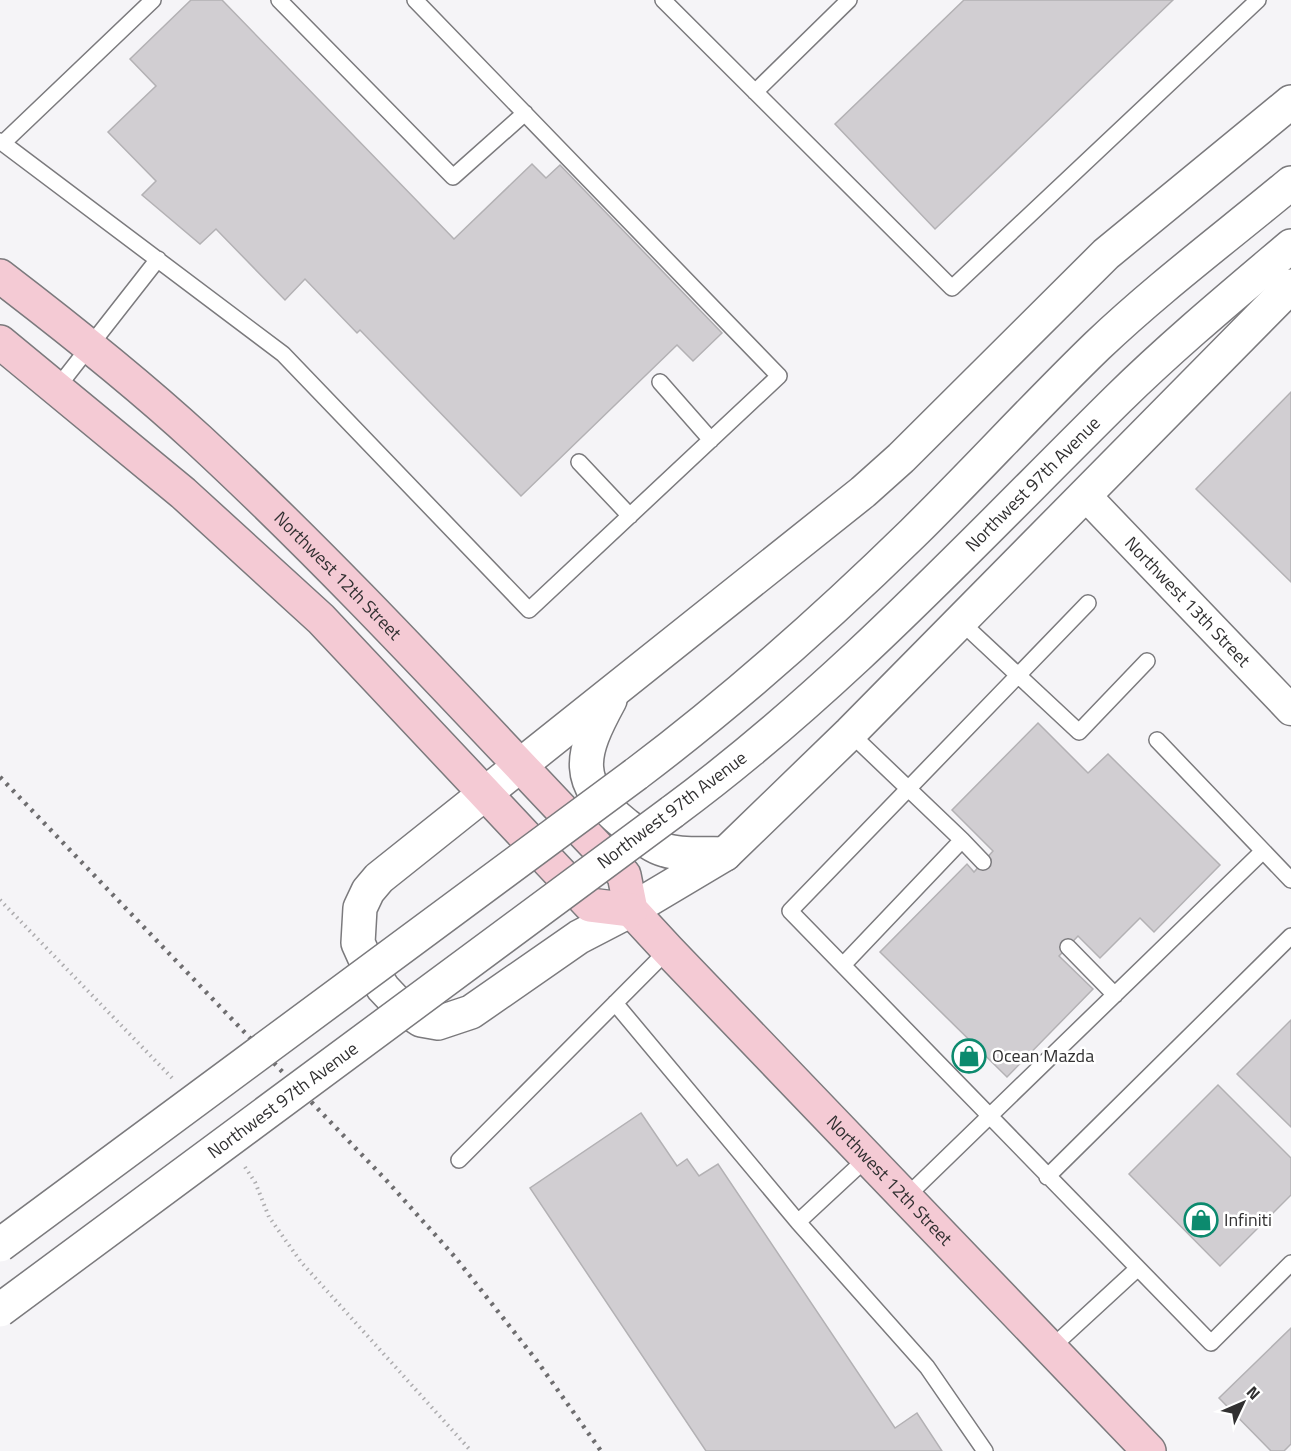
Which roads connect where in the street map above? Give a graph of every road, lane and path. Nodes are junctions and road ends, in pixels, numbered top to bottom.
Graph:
1 (153, 0) edge
2 (279, 0) edge
3 (415, 0) edge
4 (663, 0) edge
5 (849, 0) edge
6 (1258, 0) edge
7 (755, 92) junction
8 (1291, 102) edge
9 (525, 113) junction
10 (1, 142) edge
11 (1291, 183) edge
12 (1291, 246) edge
13 (158, 259) junction
14 (0, 276) edge
15 (1291, 286) edge
16 (0, 342) edge
17 (89, 346) junction
18 (660, 382) dead end
19 (57, 388) junction
20 (711, 440) junction
21 (579, 462) dead end
22 (1085, 495) junction
23 (630, 516) junction
24 (1088, 603) dead end
25 (961, 622) junction
26 (1147, 661) dead end
27 (1017, 677) junction
28 (615, 691) junction
29 (1291, 710) edge
30 (850, 733) junction
31 (1157, 740) dead end
32 (520, 766) junction
33 (909, 788) junction
34 (486, 794) junction
35 (962, 840) junction
36 (1263, 851) junction
37 (725, 854) junction
38 (983, 862) dead end
39 (1291, 880) edge
40 (631, 910) junction
41 (1291, 936) edge
42 (1068, 947) dead end
43 (668, 950) junction
44 (843, 965) junction
45 (1115, 995) junction
46 (615, 1003) junction
47 (990, 1117) junction
48 (867, 1158) junction
49 (459, 1160) dead end
50 (1047, 1177) junction
51 (905, 1198) junction
52 (798, 1222) junction
53 (0, 1245) edge
54 (1291, 1263) edge
55 (1137, 1269) junction
56 (0, 1310) edge
57 (1050, 1349) junction
58 (985, 1451) edge
59 (1149, 1451) edge

1 - 10 lane
2 - 9 lane
3 - 9 lane
4 - 7 lane
5 - 7 lane
6 - 7 lane
8 - 28 street
9 - 20 lane
10 - 13 lane
11 - 53 street, bridge
12 - 56 street, Northwest 97th Avenue, bridge
13 - 17 lane
13 - 23 lane
14 - 17 main road, Northwest 12th Street
15 - 22 street
16 - 19 main road
17 - 19 lane
17 - 32 main road, Northwest 12th Street
18 - 20 lane
19 - 34 main road
20 - 23 lane
21 - 23 lane
22 - 25 street
22 - 29 street, Northwest 13th Street
24 - 27 lane
25 - 27 lane
25 - 30 street
26 - 27 lane
27 - 33 lane
28 - 32 street
28 - 37 street
30 - 33 lane
30 - 37 street
31 - 36 lane
32 - 34 street
32 - 40 main road, Northwest 12th Street
33 - 35 lane
33 - 44 lane
34 - 40 main road
34 - 40 street
35 - 38 lane
35 - 44 lane
36 - 39 lane
36 - 45 lane
37 - 40 street
40 - 43 main road, Northwest 12th Street
41 - 50 lane
42 - 45 lane
43 - 46 lane
43 - 48 main road, Northwest 12th Street
44 - 47 lane
45 - 47 lane
46 - 49 lane
46 - 52 lane
47 - 50 lane
47 - 51 lane
48 - 51 main road, Northwest 12th Street
48 - 52 lane
50 - 55 lane
51 - 57 main road, Northwest 12th Street
52 - 58 lane
54 - 55 lane
55 - 57 lane
57 - 59 main road, Northwest 12th Street

